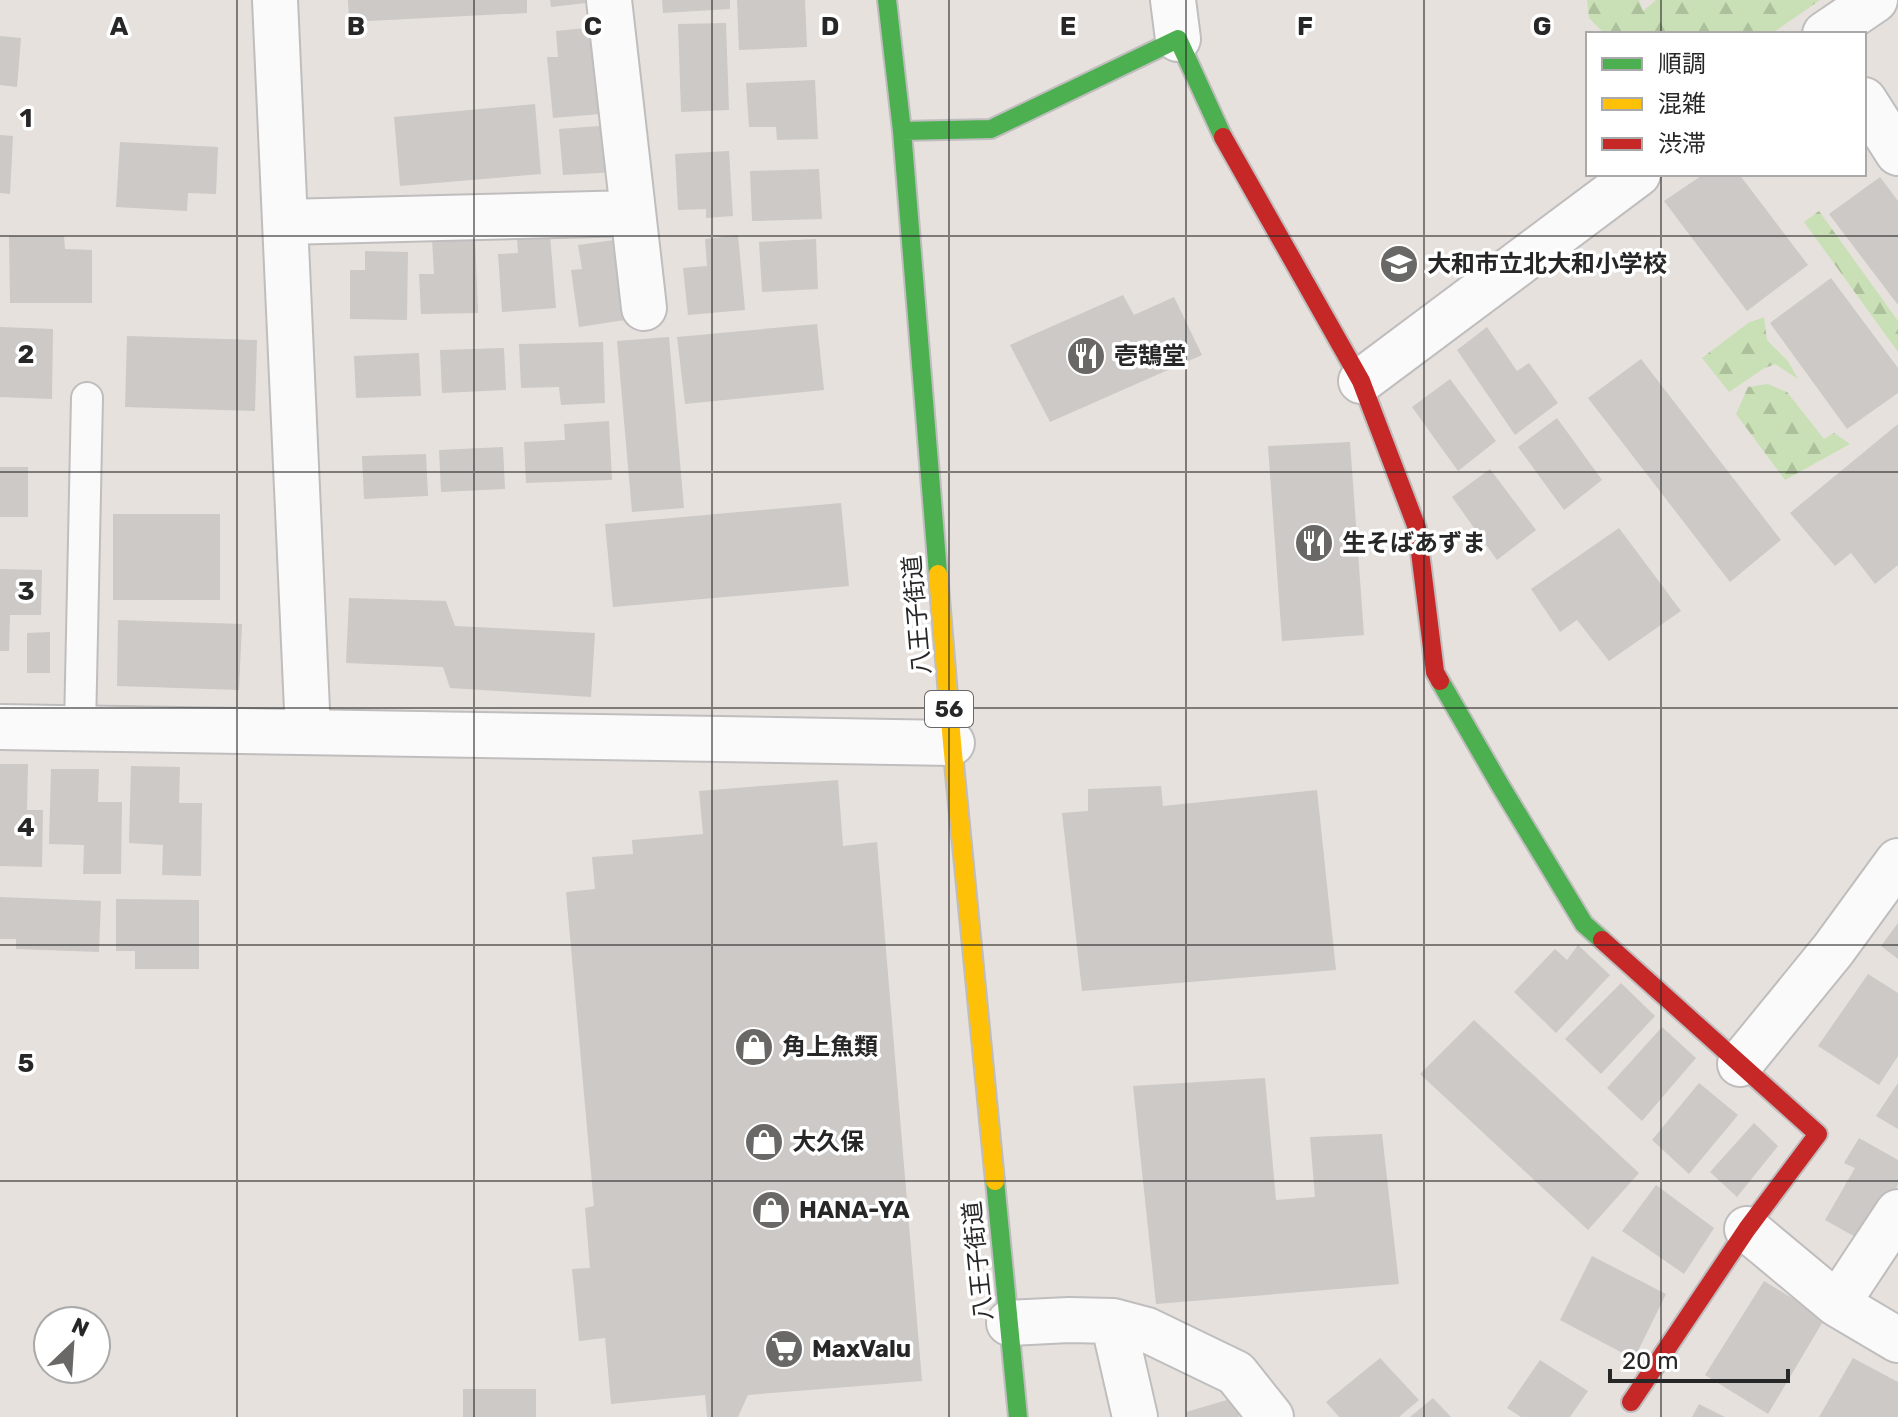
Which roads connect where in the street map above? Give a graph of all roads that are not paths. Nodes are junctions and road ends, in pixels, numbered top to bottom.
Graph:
1 (275, 0) edge
2 (609, 0) edge
3 (887, 0) edge
4 (1875, 0) edge
5 (1176, 20) edge
6 (1828, 32) edge
7 (1866, 103) edge
8 (902, 131) junction
9 (1898, 153) edge
10 (1635, 176) edge
11 (633, 213) junction
12 (285, 222) junction
13 (644, 308) dead end
14 (1361, 381) junction
15 (87, 398) dead end
16 (0, 727) edge
17 (80, 728) junction
18 (308, 732) junction
19 (952, 743) junction
20 (1898, 861) edge
21 (1740, 1064) junction
22 (1898, 1212) edge
23 (1747, 1229) junction
24 (1837, 1304) junction
25 (1113, 1321) junction
26 (1009, 1323) junction
27 (1898, 1340) edge
28 (1631, 1402) dead end
29 (1018, 1417) edge
30 (1135, 1417) edge
31 (1271, 1417) edge

1 - 12 street
2 - 11 street
3 - 8 street, 八王子街道 / 56
4 - 6 street
5 - 8 street
5 - 14 street
7 - 9 street
8 - 19 street, 八王子街道 / 56
10 - 14 street
11 - 12 street
11 - 13 street
12 - 18 street
14 - 21 street
15 - 17 lane
16 - 17 street
17 - 18 street
18 - 19 street
19 - 26 street, 八王子街道 / 56
20 - 21 street
21 - 23 street
22 - 24 street
23 - 24 street
23 - 28 street
24 - 27 street
25 - 26 street
25 - 30 street
25 - 31 street
26 - 29 street, 八王子街道 / 56

